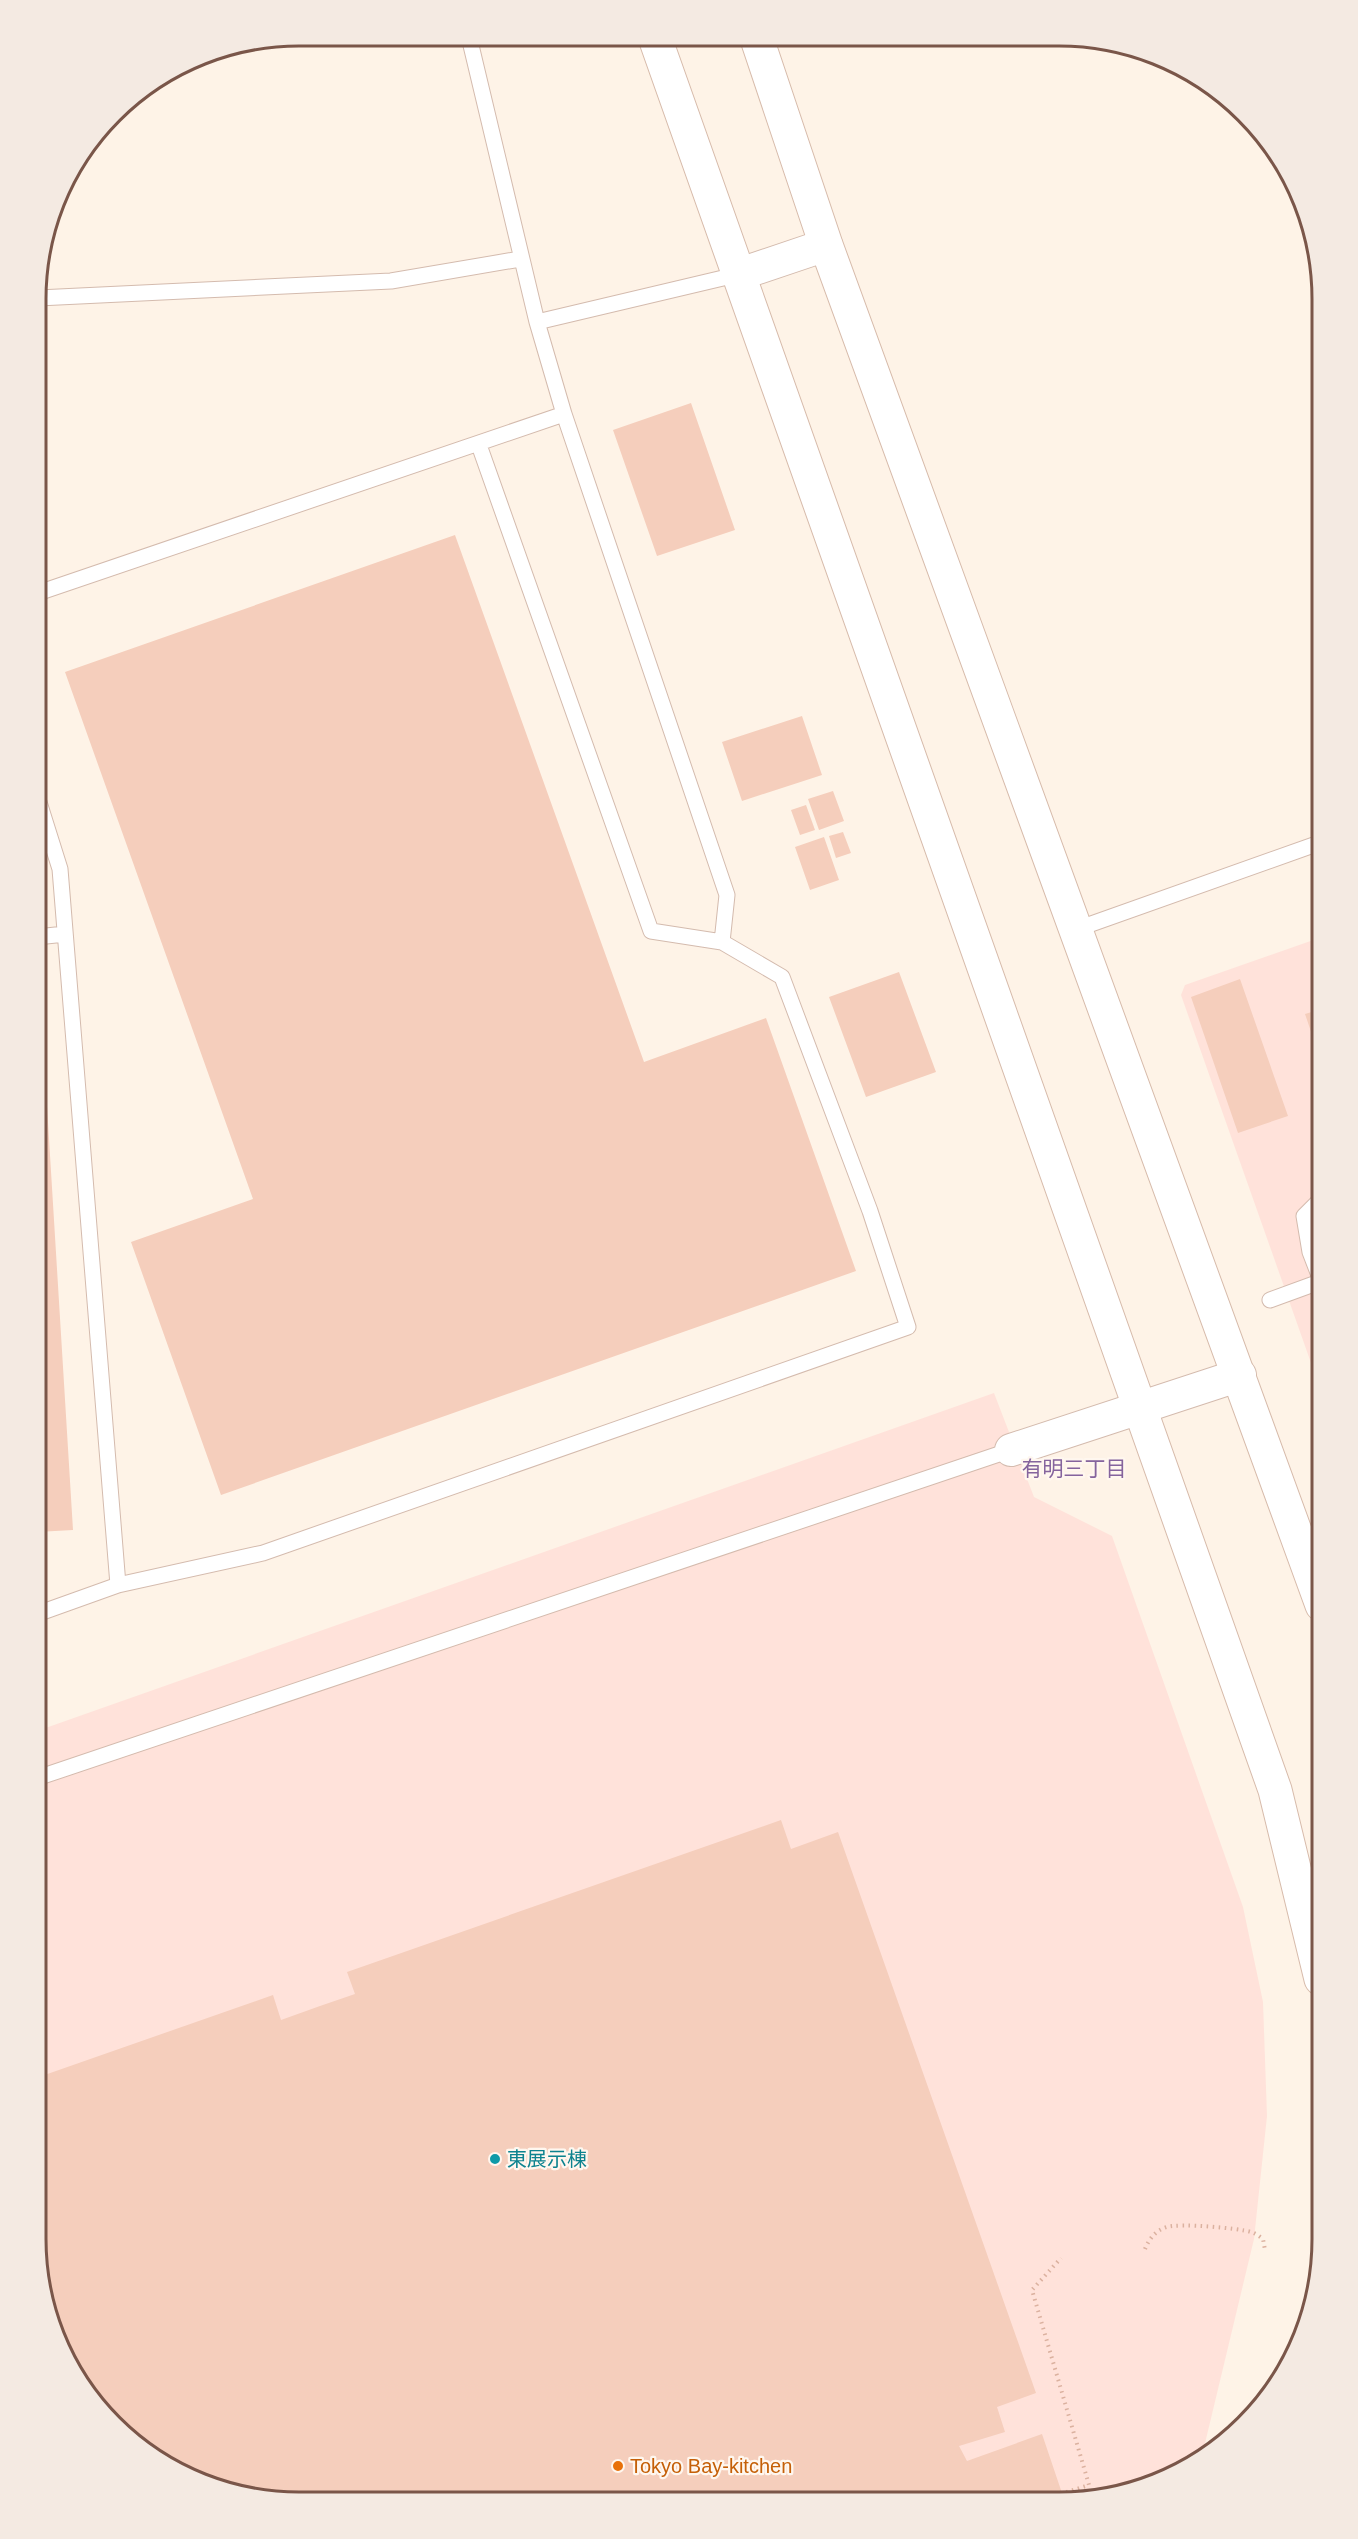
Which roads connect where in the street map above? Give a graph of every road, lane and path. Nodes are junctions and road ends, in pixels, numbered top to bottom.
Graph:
1 (471, 46) edge
2 (658, 46) edge
3 (759, 46) edge
4 (826, 245) junction
5 (520, 259) junction
6 (740, 274) junction
7 (46, 298) edge
8 (537, 322) junction
9 (564, 414) junction
10 (479, 445) junction
11 (46, 590) edge
12 (46, 824) edge
13 (1312, 846) edge
14 (1077, 928) junction
15 (65, 934) junction
16 (46, 936) edge
17 (722, 942) junction
18 (1312, 1208) edge
19 (1312, 1255) edge
20 (1312, 1285) edge
21 (1270, 1300) dead end
22 (1240, 1375) junction
23 (1140, 1406) junction
24 (1011, 1450) joint
25 (1312, 1577) edge
26 (118, 1585) junction
27 (46, 1611) edge
28 (46, 1775) edge
29 (1312, 1939) edge
30 (1145, 2249) dead end
31 (1265, 2250) dead end
32 (1061, 2258) dead end
33 (1067, 2492) edge

1 - 5 lane
2 - 6 main road
3 - 4 main road
4 - 6 street
4 - 14 main road
5 - 7 lane
5 - 8 lane
6 - 8 lane
6 - 23 main road
8 - 9 lane
9 - 10 lane
9 - 17 lane
10 - 11 lane
10 - 17 lane
12 - 15 lane
13 - 14 lane
14 - 22 main road
15 - 16 lane
15 - 26 lane
17 - 26 lane
18 - 19 lane, bridge
20 - 21 lane
22 - 23 street
22 - 25 main road
23 - 24 street
23 - 29 main road
24 - 28 lane
26 - 27 lane
30 - 31 path
32 - 33 path

